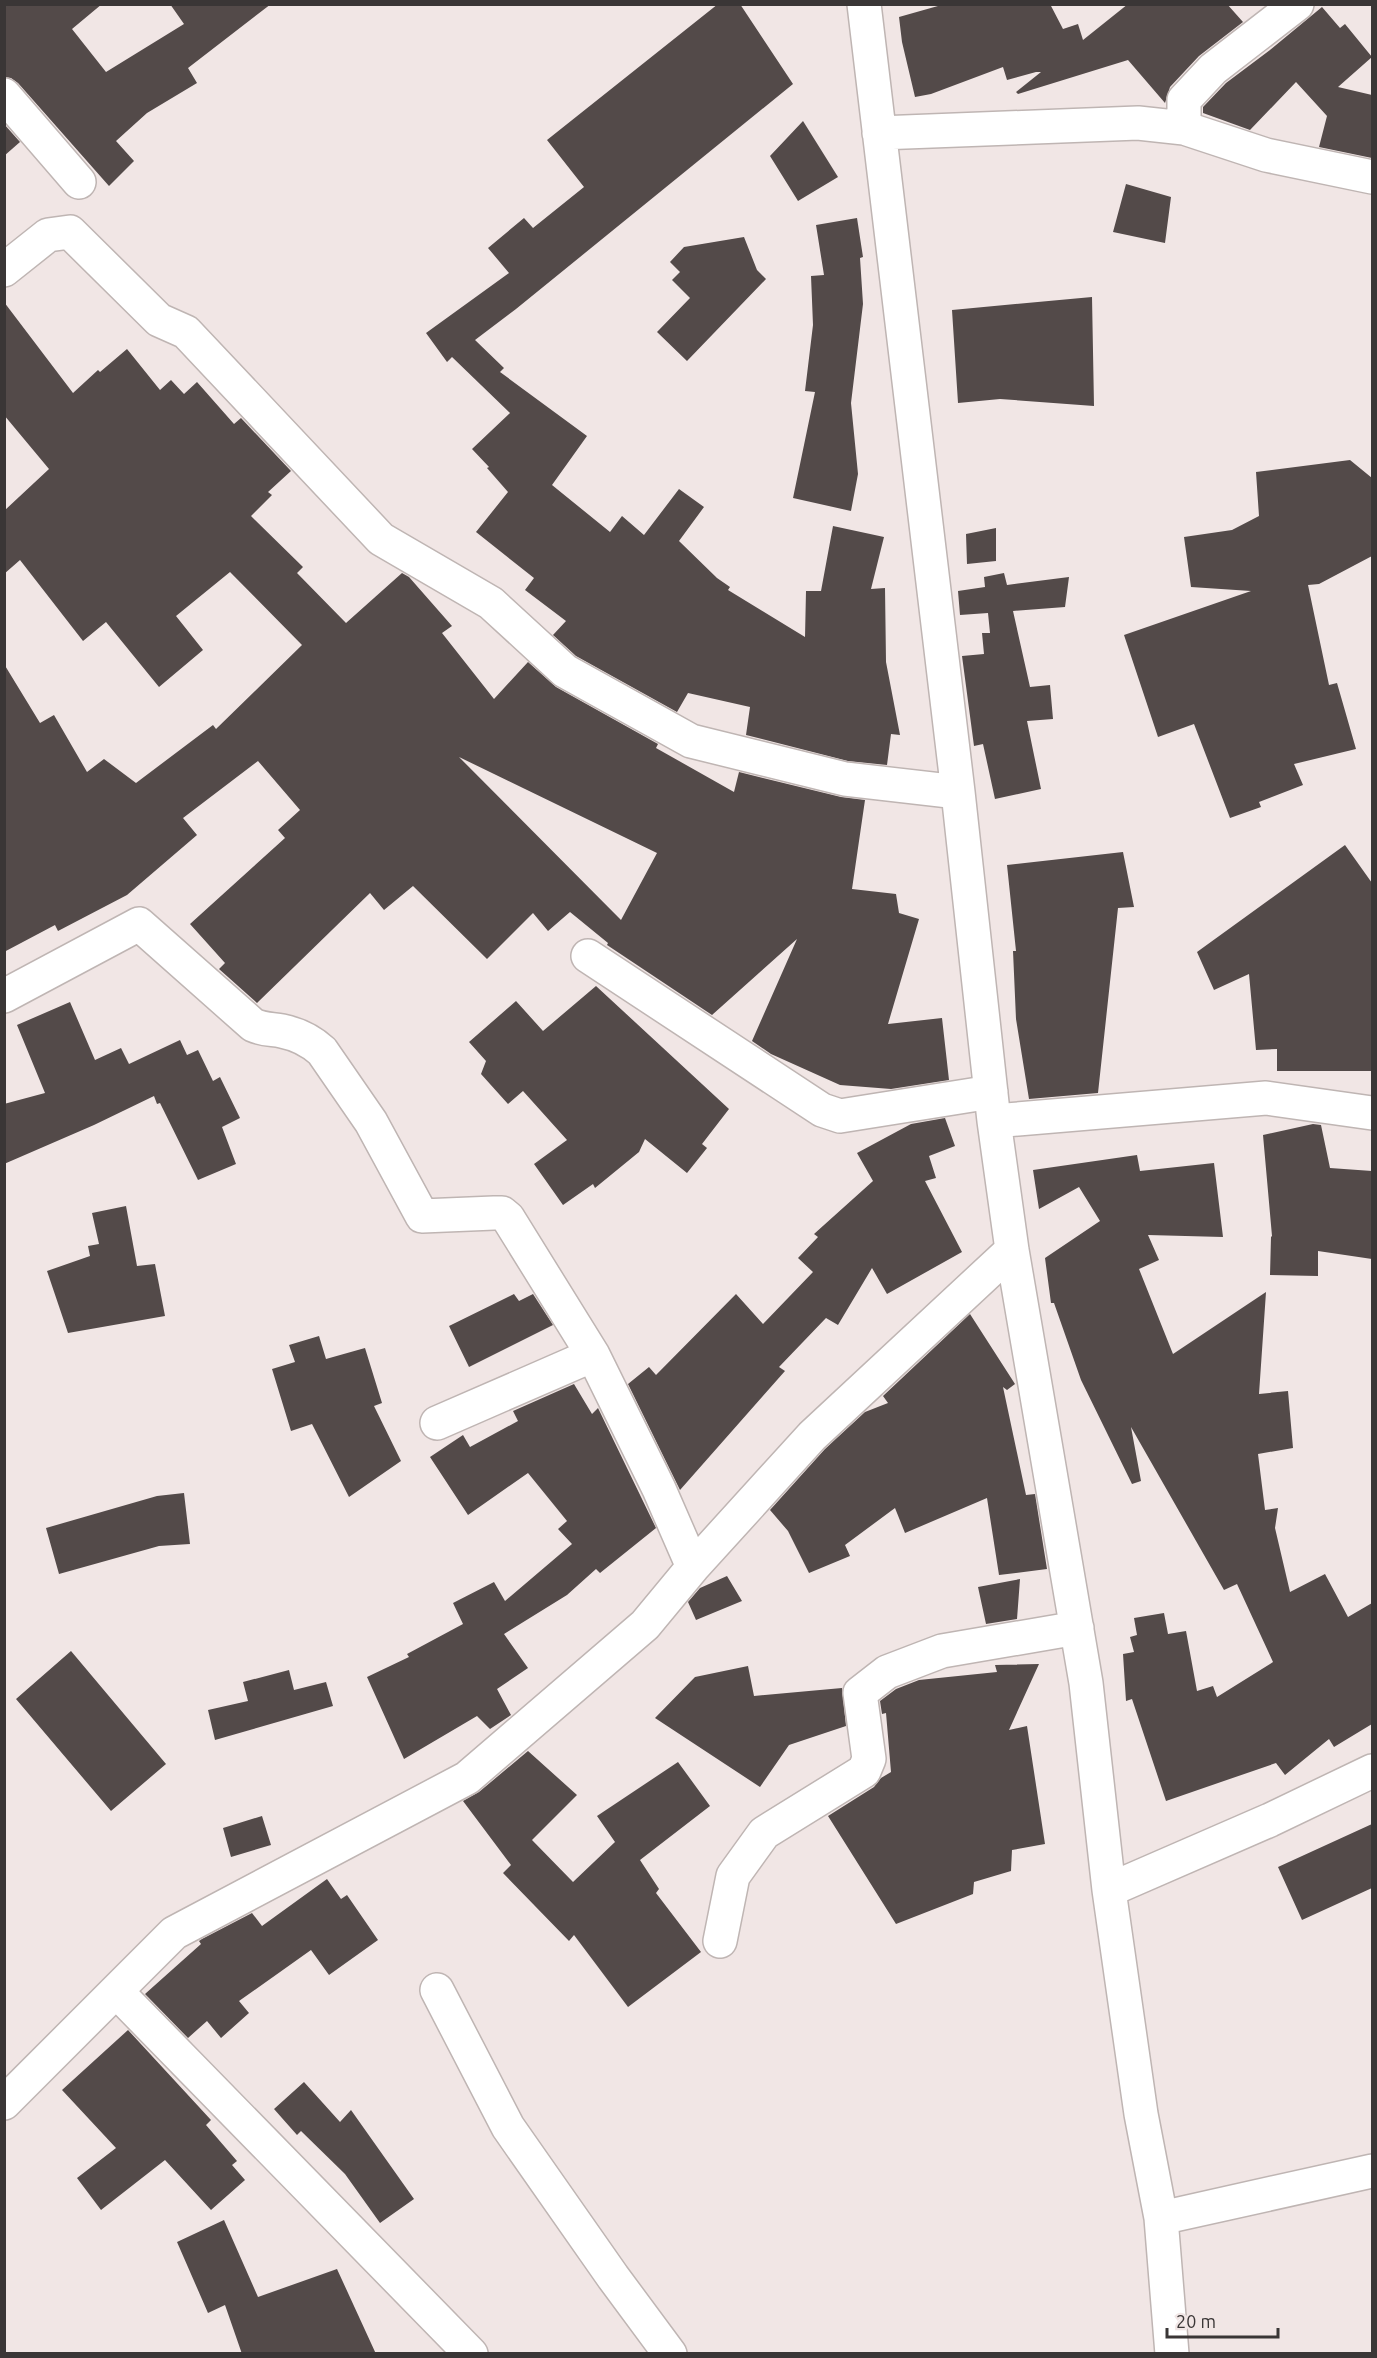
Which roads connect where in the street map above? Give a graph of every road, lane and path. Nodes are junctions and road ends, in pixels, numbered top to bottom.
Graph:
1 (864, 4) edge
2 (1297, 4) edge
3 (4, 94) edge
4 (1184, 128) junction
5 (879, 133) junction
6 (1372, 177) edge
7 (79, 182) dead end
8 (4, 270) edge
9 (958, 792) junction
10 (588, 956) dead end
11 (4, 996) edge
12 (992, 1106) junction
13 (1372, 1113) edge
14 (1012, 1250) junction
15 (593, 1355) junction
16 (437, 1423) dead end
17 (693, 1567) junction
18 (1077, 1628) junction
19 (1372, 1771) edge
20 (1109, 1890) junction
21 (720, 1941) dead end
22 (437, 1990) dead end
23 (116, 1992) junction
24 (4, 2103) edge
25 (1372, 2171) edge
26 (1161, 2218) junction
27 (471, 2354) edge
28 (670, 2354) edge
29 (1172, 2354) edge

1 - 5 street
2 - 4 street
3 - 7 street
4 - 5 street
4 - 6 street
5 - 9 street
8 - 9 street
9 - 12 street
10 - 12 street
11 - 15 street
12 - 13 street
12 - 14 street
14 - 17 street
14 - 18 street
15 - 16 street
15 - 17 street
17 - 23 street
18 - 20 street
18 - 21 street
19 - 20 street
20 - 26 street
22 - 28 street
23 - 24 street
23 - 27 street
25 - 26 street
26 - 29 street

